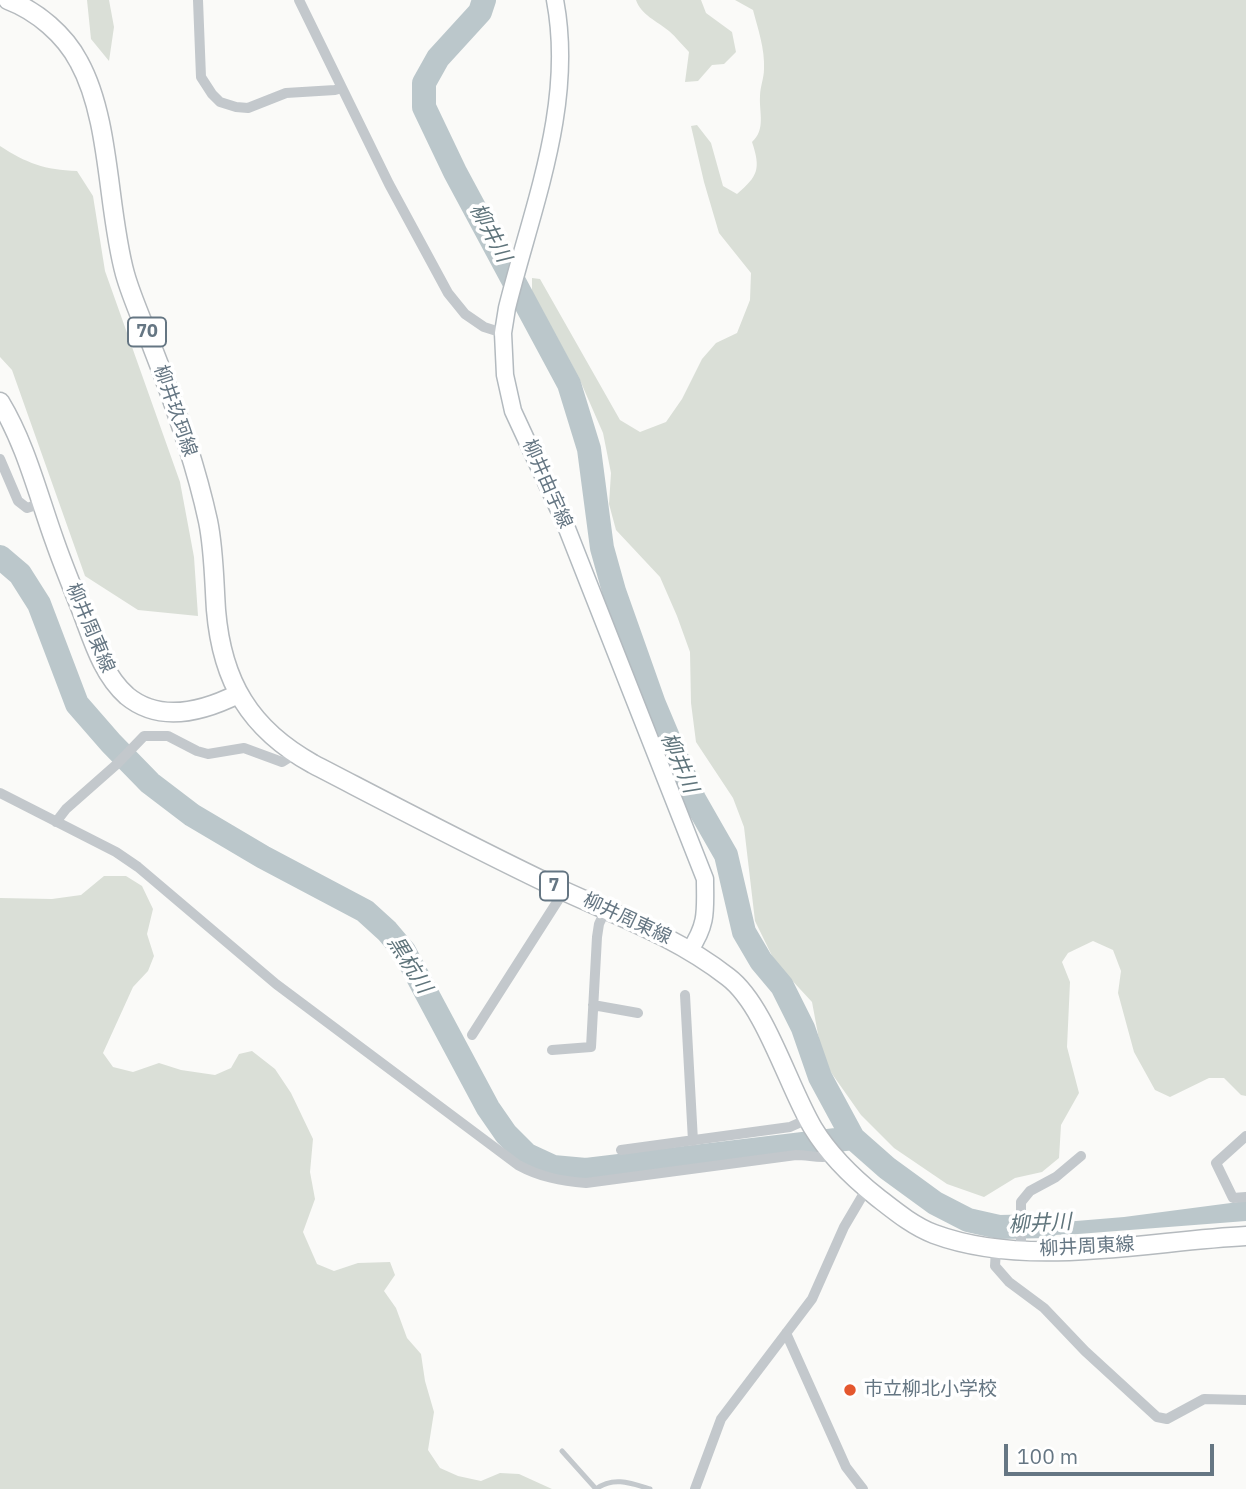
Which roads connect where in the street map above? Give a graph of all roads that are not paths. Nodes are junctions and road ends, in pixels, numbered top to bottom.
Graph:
1 (8, 0) edge
2 (198, 0) edge
3 (299, 0) edge
4 (555, 0) edge
5 (342, 88) junction
6 (503, 333) junction
7 (0, 402) edge
8 (0, 459) edge
9 (41, 503) junction
10 (238, 694) junction
11 (295, 754) junction
12 (0, 793) edge
13 (56, 821) junction
14 (564, 891) junction
15 (606, 909) junction
16 (691, 950) junction
17 (685, 995) dead end
18 (593, 1005) junction
19 (638, 1013) dead end
20 (472, 1035) dead end
21 (552, 1051) dead end
22 (811, 1125) junction
23 (1246, 1136) edge
24 (693, 1141) junction
25 (621, 1150) dead end
26 (831, 1154) junction
27 (1081, 1156) dead end
28 (866, 1188) junction
29 (1246, 1197) edge
30 (1246, 1236) edge
31 (1021, 1247) junction
32 (996, 1250) junction
33 (786, 1333) junction
34 (1246, 1400) edge
35 (562, 1451) dead end
36 (596, 1489) edge
37 (649, 1489) edge
38 (695, 1489) edge
39 (863, 1489) edge

1 - 10 main road, 柳井玖珂線 / 70
2 - 5 street
3 - 5 street
4 - 6 main road, 柳井由宇線
5 - 6 street
6 - 16 main road, 柳井由宇線
7 - 9 main road, 柳井周東線
8 - 9 street
9 - 10 main road, 柳井周東線
10 - 11 main road, 柳井周東線 / 7
11 - 13 street
11 - 14 main road, 柳井周東線 / 7
12 - 13 street
13 - 26 street
14 - 15 main road, 柳井周東線 / 7
14 - 20 street
15 - 16 main road, 柳井周東線 / 7
15 - 18 street
16 - 22 main road, 柳井周東線 / 7
17 - 24 street
18 - 19 street
18 - 21 street
22 - 24 street
22 - 26 main road, 柳井周東線 / 7
23 - 29 street
24 - 25 street
26 - 28 main road, 柳井周東線 / 7
27 - 31 street
28 - 32 main road, 柳井周東線 / 7
28 - 33 street
30 - 31 main road, 柳井周東線 / 7
31 - 32 main road, 柳井周東線 / 7
32 - 34 street
33 - 38 street
33 - 39 street
35 - 36 lane
36 - 37 lane

